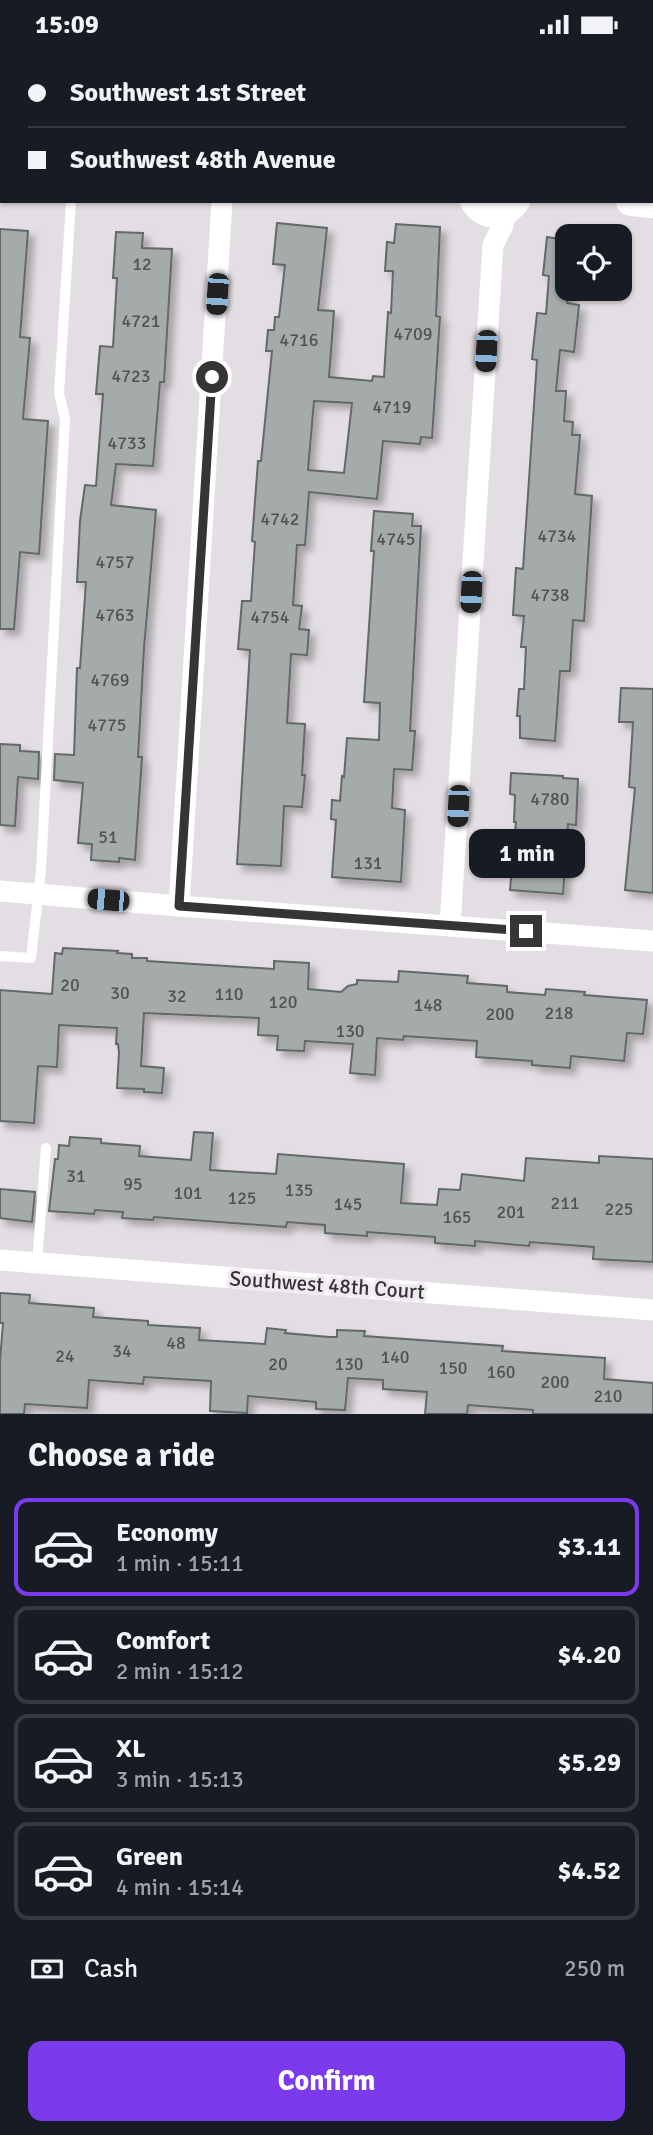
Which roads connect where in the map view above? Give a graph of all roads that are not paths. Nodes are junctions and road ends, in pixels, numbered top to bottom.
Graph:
1 (71, 203) edge
2 (222, 203) edge
3 (497, 204) edge
4 (0, 891) edge
5 (37, 894) junction
6 (179, 906) junction
7 (450, 926) junction
8 (653, 941) edge
9 (0, 956) edge
10 (46, 1148) dead end
11 (0, 1260) edge
12 (37, 1263) junction
13 (653, 1310) edge

1 - 5 lane
2 - 6 street
3 - 7 street
4 - 5 street
5 - 6 street
5 - 9 lane
6 - 7 street
7 - 8 street
10 - 12 lane
11 - 12 street, Southwest 48th Court
12 - 13 street, Southwest 48th Court

